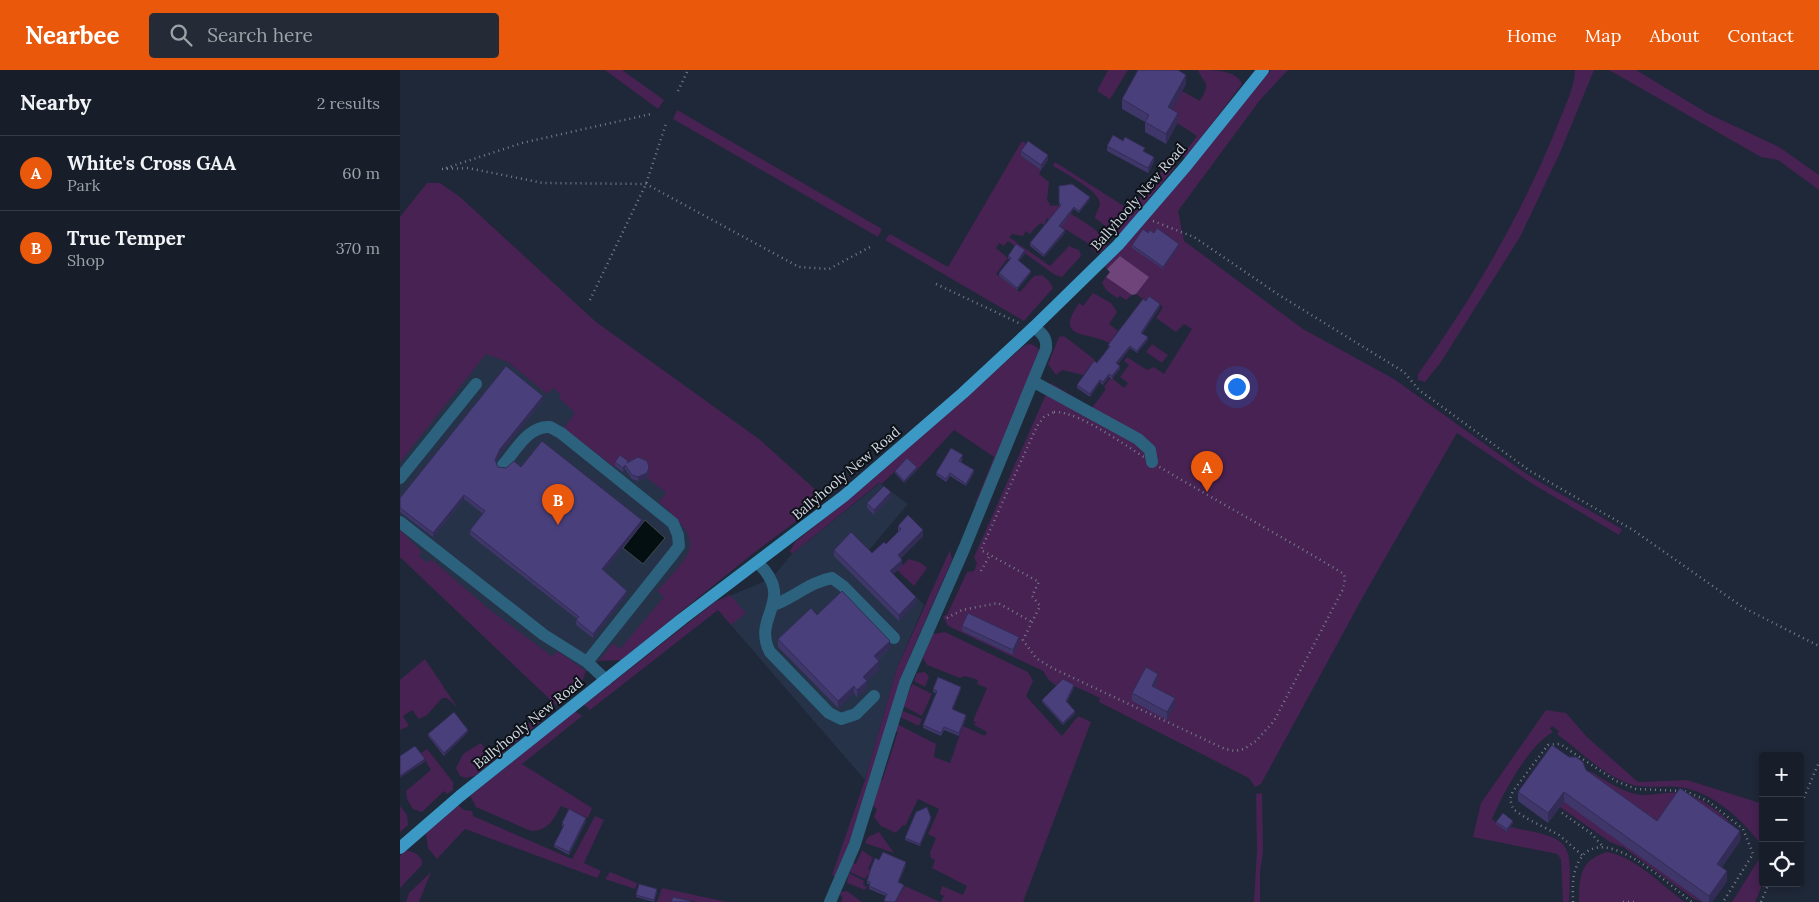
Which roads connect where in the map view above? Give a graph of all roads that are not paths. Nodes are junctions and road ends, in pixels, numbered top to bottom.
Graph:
1 (1263, 70) edge
2 (1034, 327) junction
3 (1034, 382) junction
4 (476, 384) dead end
5 (1152, 462) road end
6 (503, 465) dead end
7 (400, 478) edge
8 (400, 522) edge
9 (758, 563) junction
10 (774, 605) junction
11 (894, 638) dead end
12 (587, 662) junction
13 (606, 680) junction
14 (874, 696) dead end
15 (400, 848) edge
16 (830, 902) edge

1 - 2 main road, Ballyhooly New Road
2 - 3 street
2 - 9 main road, Ballyhooly New Road
3 - 5 street
3 - 16 street
4 - 7 street
6 - 12 street
8 - 12 street
9 - 10 street
9 - 13 main road, Ballyhooly New Road
10 - 11 street
10 - 14 street
12 - 13 street
13 - 15 main road, Ballyhooly New Road

